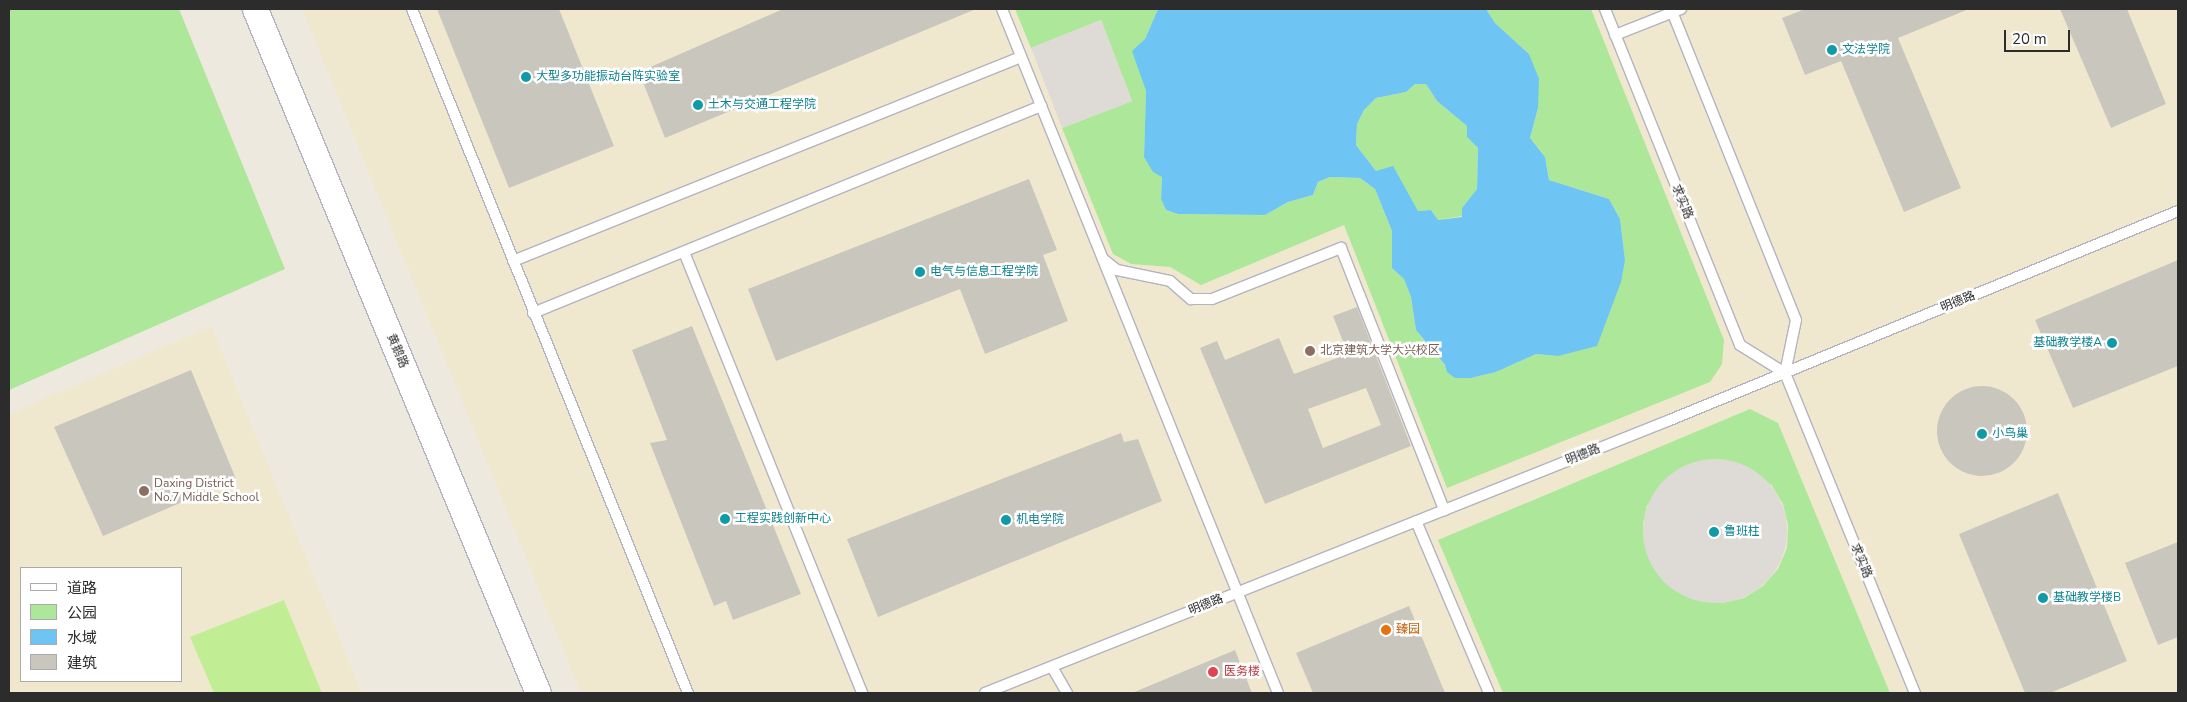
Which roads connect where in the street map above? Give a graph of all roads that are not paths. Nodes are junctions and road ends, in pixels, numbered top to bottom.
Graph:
1 (255, 9) edge
2 (412, 9) edge
3 (1002, 9) edge
4 (1605, 9) edge
5 (1675, 10) edge
6 (1615, 35) junction
7 (1021, 57) junction
8 (1041, 106) junction
9 (2178, 211) edge
10 (684, 252) junction
11 (1102, 258) junction
12 (513, 261) junction
13 (533, 313) junction
14 (1785, 373) junction
15 (1444, 510) junction
16 (1416, 521) junction
17 (1237, 593) junction
18 (1052, 666) junction
19 (538, 693) edge
20 (688, 693) edge
21 (862, 693) edge
22 (985, 693) edge
23 (1067, 693) edge
24 (1278, 693) edge
25 (1489, 693) edge
26 (1915, 693) edge

1 - 19 street, 黄鹅路
2 - 12 lane
3 - 7 lane
4 - 6 lane, 求实路
5 - 6 lane
5 - 14 lane
6 - 14 lane, 求实路
7 - 8 lane
7 - 12 lane
8 - 10 lane
8 - 11 lane
9 - 14 lane, 明德路
10 - 13 lane
10 - 21 lane
11 - 15 lane
11 - 17 lane
12 - 13 lane
13 - 20 lane
14 - 15 lane, 明德路
14 - 26 lane, 求实路
15 - 16 lane, 明德路
16 - 17 lane, 明德路
16 - 25 lane
17 - 18 lane, 明德路
17 - 24 lane
18 - 22 lane, 明德路
18 - 23 lane

